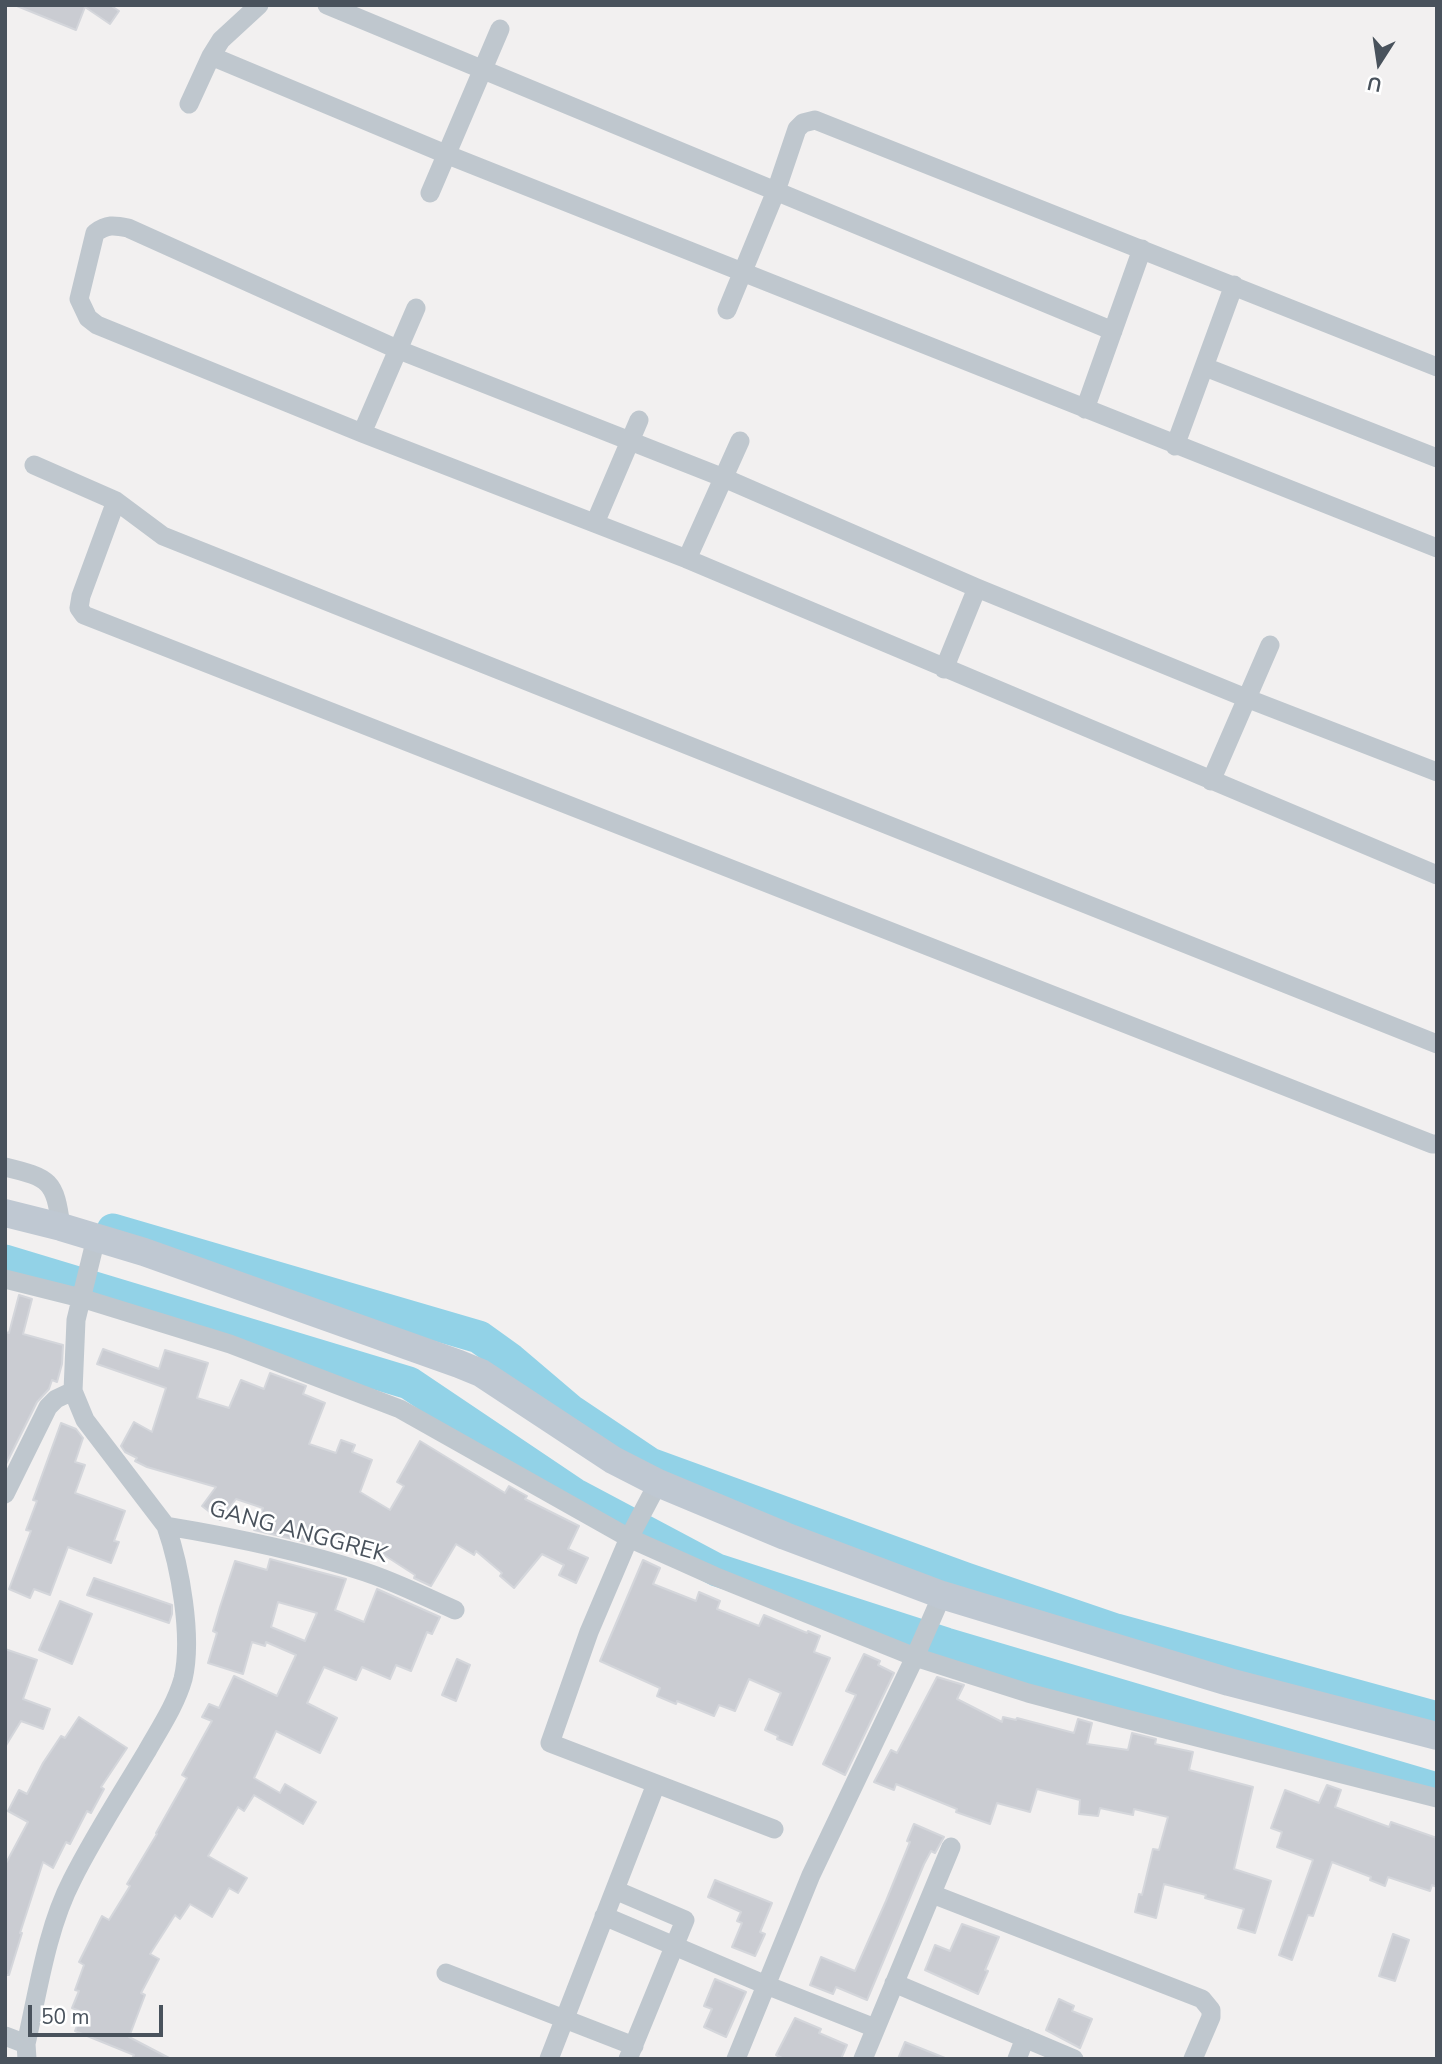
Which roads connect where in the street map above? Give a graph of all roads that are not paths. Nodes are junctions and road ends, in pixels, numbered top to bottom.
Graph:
1 (259, 5) edge
2 (327, 5) edge
3 (500, 29) dead end
4 (211, 56) junction
5 (483, 71) junction
6 (189, 104) dead end
7 (448, 155) junction
8 (776, 191) junction
9 (430, 193) dead end
10 (1142, 249) junction
11 (742, 272) junction
12 (1234, 285) junction
13 (416, 308) dead end
14 (727, 310) dead end
15 (1113, 331) junction
16 (399, 350) junction
17 (1205, 367) junction
18 (1437, 367) edge
19 (1085, 409) junction
20 (639, 420) dead end
21 (362, 433) junction
22 (740, 441) dead end
23 (630, 443) junction
24 (1175, 446) junction
25 (1437, 457) edge
26 (34, 465) dead end
27 (723, 478) junction
28 (116, 501) junction
29 (595, 523) junction
30 (1437, 548) edge
31 (687, 559) junction
32 (978, 588) junction
33 (1270, 645) dead end
34 (944, 669) junction
35 (1246, 698) junction
36 (1437, 772) edge
37 (1211, 781) junction
38 (1437, 875) edge
39 (1437, 1044) edge
40 (1437, 1144) edge
41 (5, 1167) edge
42 (5, 1213) edge
43 (60, 1218) junction
44 (94, 1248) junction
45 (5, 1279) edge
46 (82, 1293) junction
47 (73, 1391) junction
48 (653, 1493) junction
49 (5, 1494) edge
50 (166, 1526) junction
51 (631, 1533) junction
52 (937, 1604) junction
53 (455, 1610) dead end
54 (917, 1653) junction
55 (1437, 1737) edge
56 (656, 1784) junction
57 (1437, 1798) edge
58 (774, 1829) dead end
59 (951, 1847) dead end
60 (615, 1890) junction
61 (932, 1894) junction
62 (604, 1916) junction
63 (674, 1945) junction
64 (446, 1973) dead end
65 (894, 1983) junction
66 (766, 1985) junction
67 (565, 2018) junction
68 (875, 2028) junction
69 (5, 2036) edge
70 (1025, 2038) junction
71 (26, 2051) edge
72 (631, 2052) edge
73 (549, 2059) edge
74 (736, 2059) edge
75 (863, 2059) edge
76 (1017, 2059) edge
77 (1074, 2059) edge
78 (1193, 2059) edge

1 - 4 street
2 - 5 street
3 - 5 street
4 - 6 street
4 - 7 street
5 - 7 street
5 - 8 street
7 - 9 street
7 - 11 street
8 - 10 street
8 - 11 street
8 - 15 street
10 - 12 street
10 - 15 street
11 - 14 street
11 - 19 street
12 - 17 street
12 - 18 street
13 - 16 street
15 - 19 street
16 - 21 street
16 - 21 street
16 - 23 street
17 - 24 street
17 - 25 street
19 - 24 street
20 - 23 street
21 - 29 street
22 - 27 street
23 - 27 street
23 - 29 street
24 - 30 street
26 - 28 street
27 - 31 street
27 - 32 street
28 - 39 street
28 - 40 street
29 - 31 street
31 - 34 street
32 - 34 street
32 - 35 street
33 - 35 street
34 - 37 street
35 - 36 street
35 - 37 street
37 - 38 street
41 - 43 street
42 - 43 street
43 - 44 street
44 - 46 street
44 - 48 street
45 - 46 street
46 - 47 street
46 - 51 street
47 - 49 street
47 - 50 street
48 - 51 street
48 - 52 street
50 - 53 street, GANG ANGGREK
50 - 71 street
51 - 54 street
51 - 56 street
52 - 54 street
52 - 55 street
54 - 57 street
54 - 66 street
56 - 58 street
56 - 60 street
59 - 61 street
60 - 62 street
60 - 63 street
61 - 65 street
61 - 78 street
62 - 63 street
62 - 67 street
63 - 66 street
63 - 72 street
64 - 67 street
65 - 68 street
65 - 70 street
66 - 68 street
66 - 74 street
67 - 72 street
67 - 73 street
68 - 75 street
69 - 71 street
70 - 76 street
70 - 77 street

